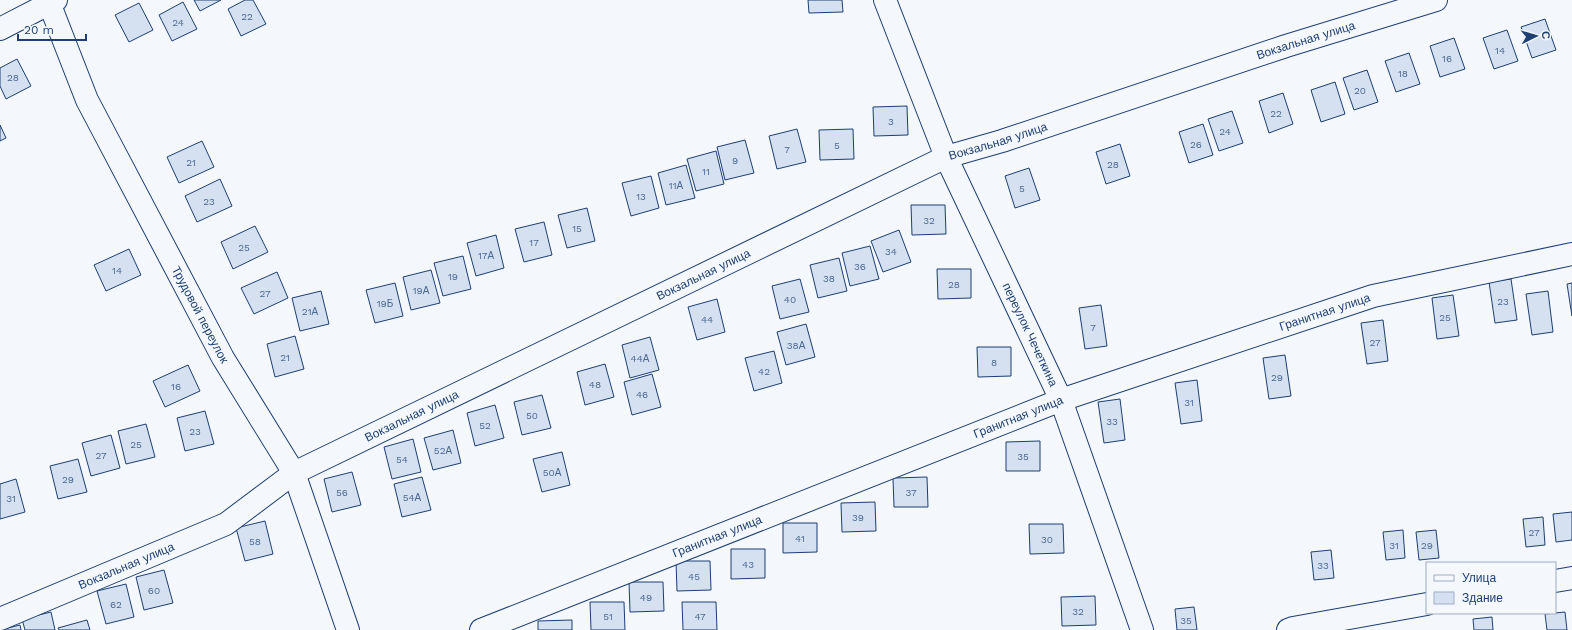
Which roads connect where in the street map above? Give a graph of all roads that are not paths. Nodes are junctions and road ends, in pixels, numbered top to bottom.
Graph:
1 (885, 0) edge
2 (1436, 0) edge
3 (51, 1) edge
4 (0, 29) edge
5 (946, 158) junction
6 (1572, 254) edge
7 (1061, 400) junction
8 (294, 473) junction
9 (1572, 578) edge
10 (1556, 581) edge
11 (1426, 604) edge
12 (0, 619) edge
13 (348, 630) edge
14 (481, 630) edge
15 (1142, 630) edge
16 (1288, 630) edge

1 - 5 street, переулок Чечеткина
2 - 5 street, Вокзальная улица
3 - 4 street
3 - 8 street, Трудовой переулок
5 - 7 street, переулок Чечеткина
5 - 8 street, Вокзальная улица
6 - 7 street, Гранитная улица
7 - 14 street, Гранитная улица
7 - 15 street, переулок Чечеткина
8 - 12 street, Вокзальная улица
8 - 13 street, Трудовой переулок
9 - 10 street
11 - 16 street

